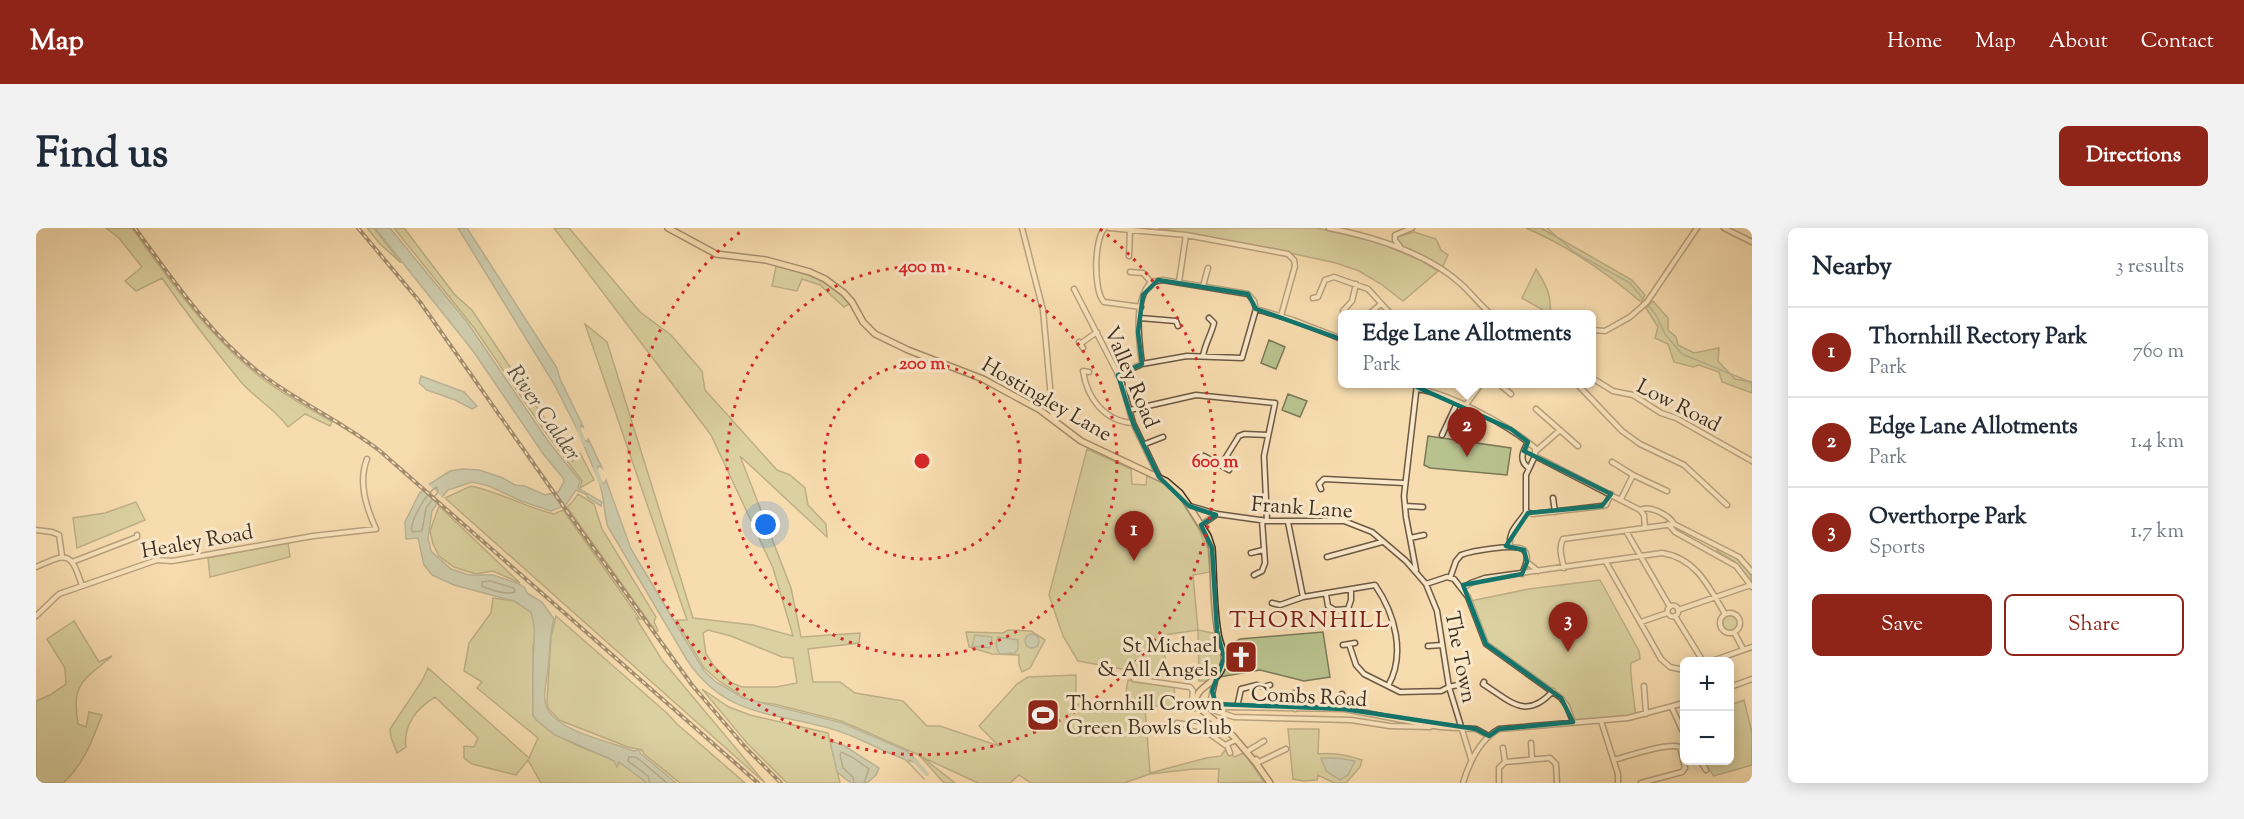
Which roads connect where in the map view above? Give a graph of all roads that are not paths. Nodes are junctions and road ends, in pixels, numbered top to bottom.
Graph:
1 (668, 228) edge
2 (1023, 228) edge
3 (1107, 228) edge
4 (1329, 228) edge
5 (1412, 228) edge
6 (1697, 228) edge
7 (1724, 228) edge
8 (1130, 230) junction
9 (1186, 235) junction
10 (1752, 242) edge
11 (1404, 251) junction
12 (1129, 256) dead end
13 (1208, 268) dead end
14 (1130, 272) dead end
15 (1151, 282) junction
16 (1179, 282) junction
17 (1356, 284) junction
18 (1203, 286) junction
19 (1074, 289) dead end
20 (1317, 299) dead end
21 (1381, 304) junction
22 (1141, 307) junction
23 (1256, 309) junction
24 (1344, 310) edge
25 (1374, 310) edge
26 (1386, 310) edge
27 (1486, 310) edge
28 (1281, 316) junction
29 (1140, 318) junction
30 (1209, 318) dead end
31 (1178, 326) dead end
32 (1596, 331) edge
33 (1097, 332) junction
34 (1338, 337) edge
35 (1081, 345) dead end
36 (1203, 356) junction
37 (1142, 364) junction
38 (1089, 372) dead end
39 (1118, 375) junction
40 (1596, 380) edge
41 (1417, 388) edge
42 (1423, 388) edge
43 (1478, 388) edge
44 (1504, 388) edge
45 (1581, 388) edge
46 (1511, 394) dead end
47 (1457, 403) junction
48 (1465, 406) junction
49 (1130, 410) junction
50 (1536, 410) dead end
51 (1053, 420) junction
52 (1133, 423) junction
53 (1559, 431) junction
54 (1268, 435) junction
55 (1442, 435) dead end
56 (1163, 437) dead end
57 (1528, 442) junction
58 (1144, 444) junction
59 (1578, 446) dead end
60 (1536, 454) junction
61 (1204, 456) dead end
62 (367, 459) dead end
63 (1752, 461) edge
64 (1612, 462) dead end
65 (1221, 465) junction
66 (1529, 468) junction
67 (1229, 470) dead end
68 (1634, 475) junction
69 (1159, 477) junction
70 (1404, 483) junction
71 (1321, 489) dead end
72 (1667, 491) dead end
73 (1611, 494) junction
74 (1553, 498) dead end
75 (1621, 499) junction
76 (1188, 504) junction
77 (1727, 505) dead end
78 (1405, 506) junction
79 (1424, 507) dead end
80 (1641, 510) junction
81 (1526, 512) junction
82 (1554, 512) junction
83 (1217, 514) junction
84 (1264, 521) junction
85 (1288, 522) junction
86 (1671, 524) junction
87 (1201, 525) junction
88 (1645, 528) junction
89 (36, 530) edge
90 (1626, 531) junction
91 (136, 534) dead end
92 (1424, 535) dead end
93 (1410, 538) junction
94 (1383, 542) junction
95 (1510, 547) junction
96 (1263, 550) junction
97 (1251, 553) dead end
98 (62, 556) junction
99 (1413, 556) junction
100 (1641, 556) junction
101 (1327, 557) dead end
102 (1406, 561) junction
103 (72, 562) junction
104 (1527, 562) junction
105 (1606, 562) junction
106 (36, 567) edge
107 (1564, 568) junction
108 (1416, 571) junction
109 (1539, 572) junction
110 (1752, 572) edge
111 (1522, 574) junction
112 (1254, 575) dead end
113 (1450, 578) junction
114 (1426, 584) junction
115 (1751, 585) edge
116 (82, 586) junction
117 (1463, 588) junction
118 (1351, 589) junction
119 (1430, 591) joint
120 (1326, 594) junction
121 (1303, 597) junction
122 (1715, 597) junction
123 (1272, 603) dead end
124 (1670, 607) junction
125 (1678, 610) junction
126 (1667, 613) junction
127 (1725, 614) junction
128 (36, 616) edge
129 (1676, 616) junction
130 (1641, 622) junction
131 (1734, 632) junction
132 (1355, 643) dead end
133 (1349, 644) junction
134 (1343, 645) dead end
135 (1443, 645) junction
136 (1428, 646) dead end
137 (1752, 646) edge
138 (1743, 650) junction
139 (1697, 657) edge
140 (1723, 657) edge
141 (1680, 670) edge
142 (1134, 679) dead end
143 (1752, 679) edge
144 (1215, 681) junction
145 (1466, 682) dead end
146 (1484, 682) dead end
147 (1270, 685) dead end
148 (1388, 686) junction
149 (1644, 686) dead end
150 (1734, 686) edge
151 (1449, 687) junction
152 (1553, 691) junction
153 (1294, 693) dead end
154 (1342, 694) dead end
155 (1680, 705) edge
156 (1237, 707) junction
157 (1196, 708) junction
158 (1672, 708) junction
159 (1178, 709) dead end
160 (1295, 709) junction
161 (1344, 709) junction
162 (1216, 711) dead end
163 (1646, 714) junction
164 (1573, 722) junction
165 (1601, 722) junction
166 (1177, 723) dead end
167 (1680, 725) edge
168 (1440, 727) junction
169 (1462, 729) junction
170 (1489, 736) junction
171 (1236, 740) junction
172 (1264, 741) dead end
173 (1531, 743) dead end
174 (1227, 745) junction
175 (1503, 748) dead end
176 (1286, 749) dead end
177 (1230, 753) dead end
178 (1248, 754) junction
179 (1471, 759) junction
180 (1532, 759) junction
181 (1614, 760) junction
182 (1504, 762) junction
183 (1703, 765) edge
184 (1706, 770) dead end
185 (1270, 783) edge
186 (1463, 783) edge
187 (1499, 783) edge
188 (1557, 783) edge
189 (1618, 783) edge
190 (1641, 783) edge

1 - 51 main road, Hostingley Lane
2 - 51 street
3 - 8 street
3 - 22 street
4 - 11 street
5 - 11 street
6 - 32 street
7 - 10 street
8 - 9 street
8 - 12 street
9 - 16 street
9 - 28 street
11 - 27 street
13 - 18 street
14 - 15 street
15 - 16 street
15 - 22 street
16 - 18 street
17 - 20 street
17 - 21 street
17 - 24 street
18 - 23 street
19 - 33 street, Valley Road
21 - 25 street
21 - 26 street
22 - 29 street
23 - 28 street
23 - 36 street
28 - 34 street
29 - 31 street
29 - 37 street
30 - 36 street
33 - 35 street
33 - 39 street, Valley Road
36 - 37 street
37 - 39 street
38 - 52 street
39 - 49 street, Valley Road
40 - 63 street, Low Road
41 - 70 street
42 - 47 street
43 - 48 street
44 - 46 street
45 - 77 street
47 - 48 street
47 - 55 street
48 - 57 street
49 - 52 street, Valley Road
49 - 54 street
50 - 53 street
51 - 69 main road, Hostingley Lane
52 - 58 street, Valley Road
53 - 59 street
53 - 60 street
54 - 65 street
54 - 84 street
56 - 58 street
57 - 60 street
57 - 66 street
58 - 69 street, Valley Road
60 - 66 street
60 - 73 street
61 - 65 street
62 - 116 street, Healey Road
64 - 68 street
65 - 67 street
66 - 81 street
68 - 72 street
68 - 75 street
69 - 76 main road, Hostingley Lane
70 - 71 street
70 - 78 street
73 - 75 street
73 - 82 street
74 - 82 street
75 - 80 street
76 - 83 street, Frank Lane
76 - 87 main road, Hostingley Lane
78 - 79 street
78 - 93 street
80 - 86 street
80 - 88 street
81 - 82 street
81 - 95 street
83 - 84 street, Frank Lane
83 - 87 street
84 - 85 street, Frank Lane
84 - 96 street
85 - 94 street, Frank Lane
85 - 121 street
86 - 88 street
86 - 110 street
86 - 115 street
87 - 144 main road, Hostingley Lane
88 - 90 street
89 - 98 street
90 - 100 street
90 - 107 street
91 - 103 street
92 - 93 street
93 - 99 street
94 - 101 street
94 - 102 street, Frank Lane
95 - 104 street
95 - 113 street
96 - 97 street
96 - 112 street
98 - 103 street
98 - 106 street
99 - 102 street
99 - 108 street
100 - 105 street
100 - 122 street
100 - 124 street
102 - 108 street, Frank Lane
103 - 116 street
104 - 109 street
104 - 111 street
105 - 107 street
105 - 130 street
107 - 109 street
108 - 114 street, Frank Lane
109 - 111 street
111 - 117 street
113 - 114 street
113 - 117 street
114 - 119 street, Frank Lane
115 - 122 street
116 - 128 street, Healey Road
117 - 152 street
118 - 120 street
118 - 120 street
118 - 148 street
119 - 135 street, The Town
120 - 121 street
121 - 123 street
122 - 125 street
122 - 127 street
124 - 125 street
124 - 126 street
125 - 129 street
126 - 129 street
126 - 130 street
127 - 131 street
127 - 131 street
129 - 139 street
130 - 141 street
131 - 138 street
132 - 133 street
133 - 134 street
133 - 148 street
135 - 136 street
135 - 151 street, The Town
137 - 138 street
138 - 140 street
142 - 157 street
143 - 150 street
144 - 156 street, Combs Road
144 - 157 main road
145 - 151 street
146 - 152 street
147 - 156 street
148 - 151 street
149 - 163 street
151 - 169 street, The Town
152 - 164 street
153 - 160 street
154 - 161 street
155 - 158 street
156 - 160 street, Combs Road
157 - 159 street
157 - 171 main road
158 - 163 street
158 - 167 street
160 - 161 street, Combs Road
161 - 168 street, Combs Road
162 - 168 street
163 - 165 street
164 - 165 street
164 - 170 street
165 - 181 street
166 - 174 street
168 - 169 street, Combs Road
169 - 170 street, Combs Road
169 - 179 street, The Town
170 - 179 street
171 - 174 street
171 - 178 main road
172 - 178 street
173 - 180 street
174 - 177 street
175 - 182 street
176 - 178 street
178 - 185 main road
179 - 186 street
180 - 182 street
180 - 188 street
181 - 189 street
181 - 190 street
182 - 187 street
183 - 184 street

